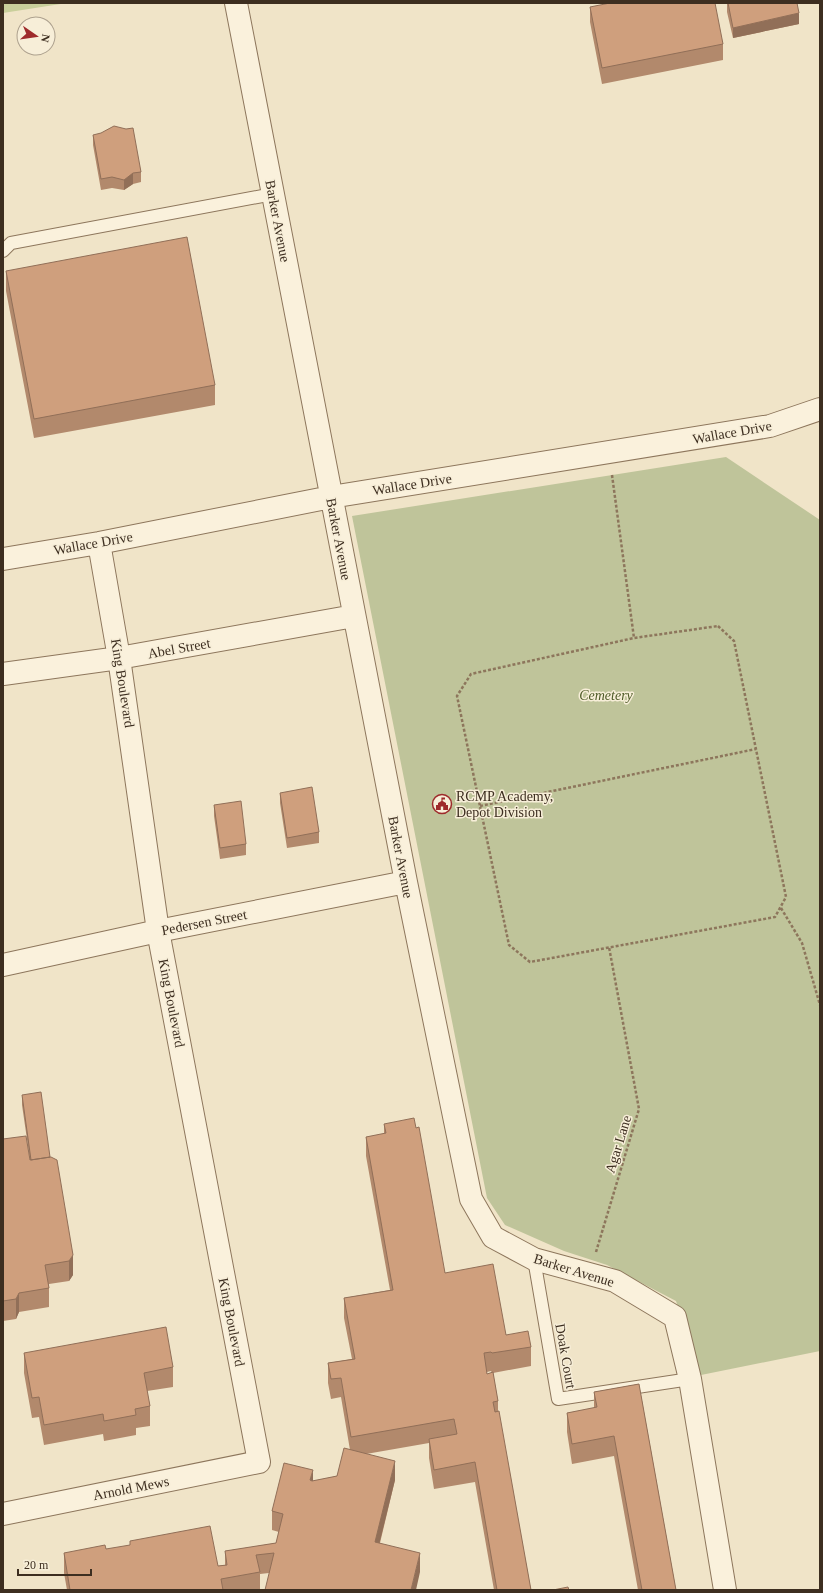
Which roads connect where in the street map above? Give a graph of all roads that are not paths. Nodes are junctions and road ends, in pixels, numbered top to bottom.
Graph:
1 (236, 3) edge
2 (273, 194) junction
3 (3, 251) edge
4 (820, 409) edge
5 (331, 497) junction
6 (99, 543) junction
7 (3, 559) edge
8 (354, 616) junction
9 (120, 658) junction
10 (3, 674) edge
11 (406, 882) junction
12 (158, 931) junction
13 (3, 965) edge
14 (534, 1259) junction
15 (690, 1379) junction
16 (259, 1462) joint
17 (3, 1514) edge
18 (725, 1590) edge

1 - 2 street, Barker Avenue
2 - 3 lane
2 - 5 street, Barker Avenue
4 - 5 street, Wallace Drive
5 - 6 street, Wallace Drive
5 - 8 street, Barker Avenue
6 - 7 street, Wallace Drive
6 - 9 street, King Boulevard
8 - 9 street, Abel Street
8 - 11 street, Barker Avenue
9 - 10 street, Abel Street
9 - 12 street, King Boulevard
11 - 12 street, Pedersen Street
11 - 14 street, Barker Avenue
12 - 13 street, Pedersen Street
12 - 16 street, King Boulevard
14 - 15 street, Barker Avenue
14 - 15 lane, Doak Court
15 - 18 street, Barker Avenue
16 - 17 street, Arnold Mews

